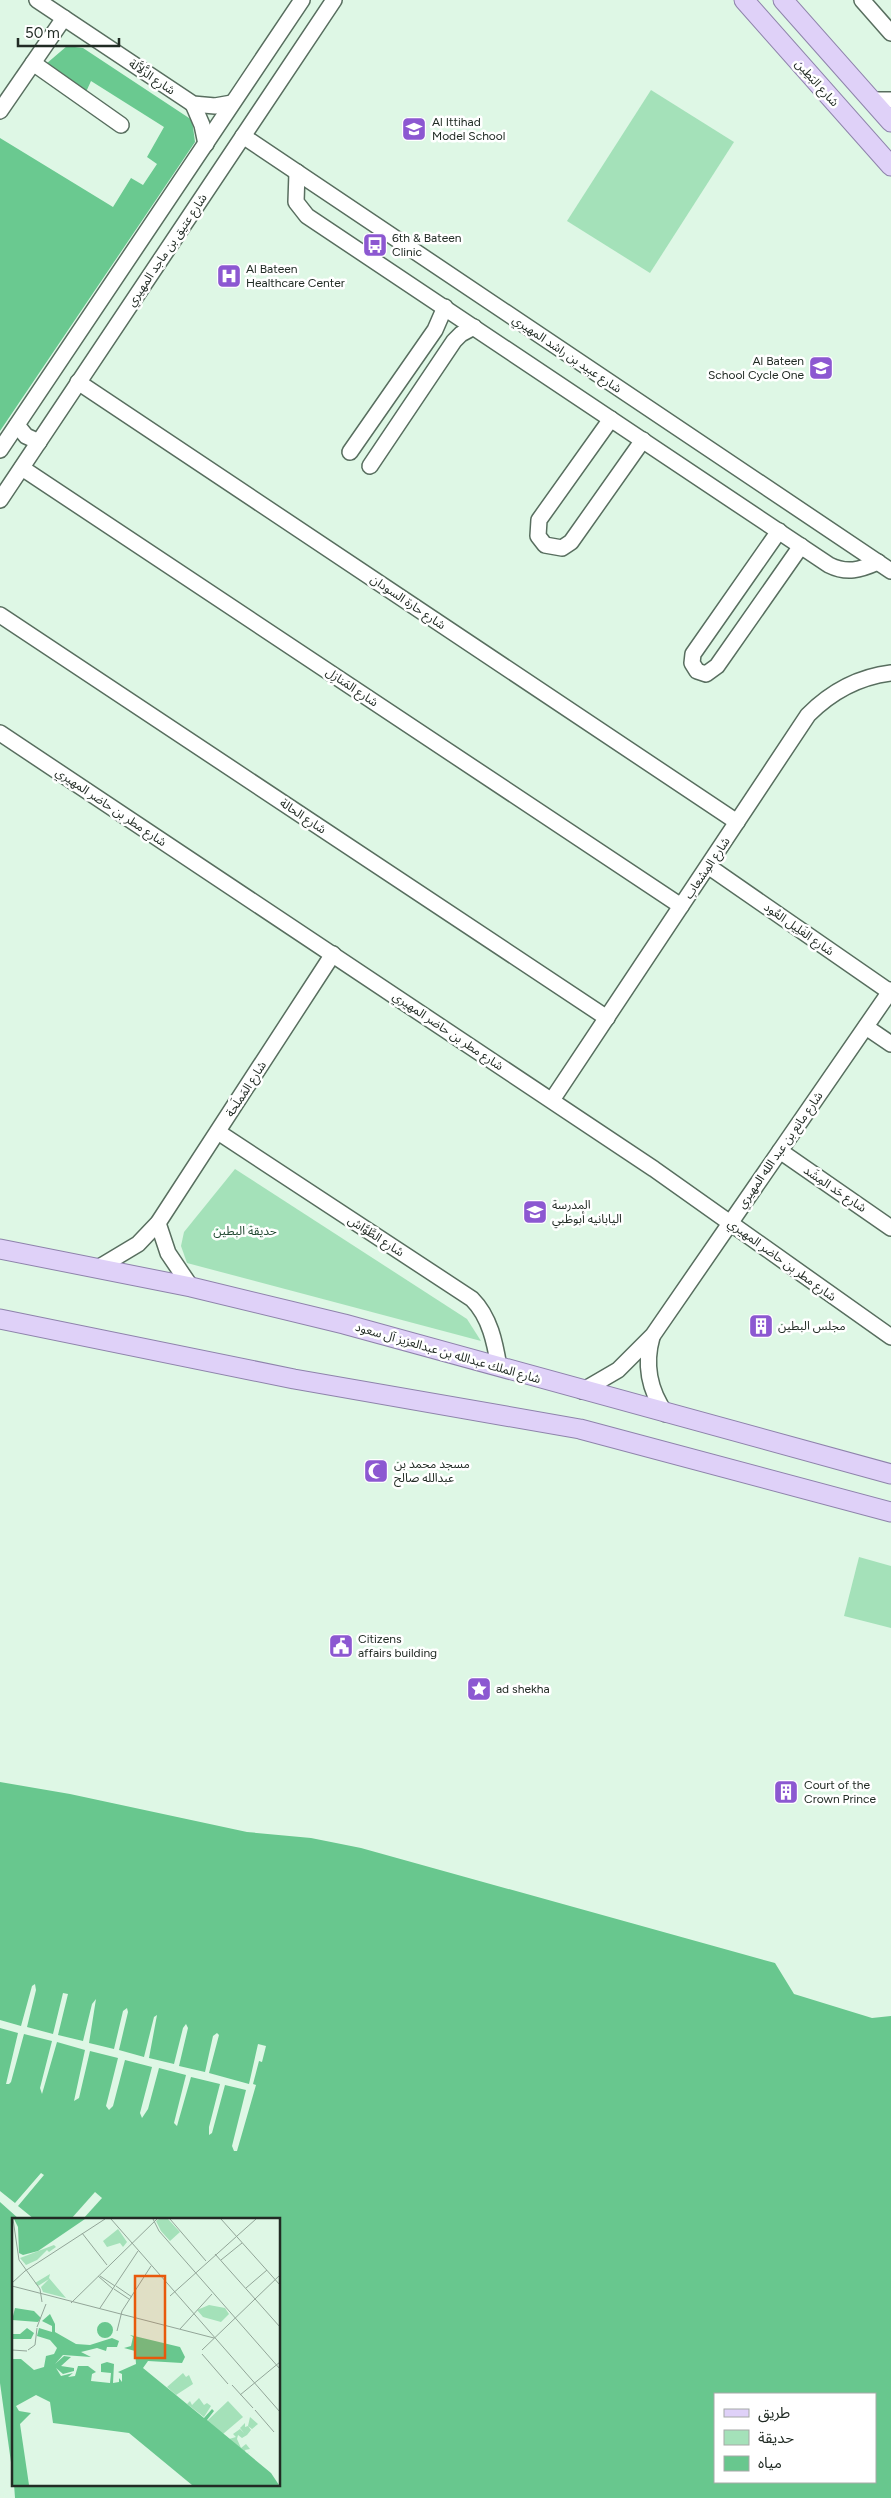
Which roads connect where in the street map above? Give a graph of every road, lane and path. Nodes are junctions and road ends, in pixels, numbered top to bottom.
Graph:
1 (37, 0) edge
2 (302, 0) edge
3 (334, 0) edge
4 (744, 0) edge
5 (783, 0) edge
6 (862, 0) edge
7 (64, 18) junction
8 (891, 33) edge
9 (33, 63) junction
10 (872, 100) junction
11 (891, 100) edge
12 (232, 103) junction
13 (193, 104) junction
14 (0, 110) edge
15 (891, 122) edge
16 (121, 125) dead end
17 (243, 136) junction
18 (206, 144) junction
19 (891, 166) edge
20 (297, 172) junction
21 (445, 308) junction
22 (474, 327) junction
23 (78, 382) junction
24 (386, 400) junction
25 (405, 414) junction
26 (611, 419) junction
27 (17, 425) junction
28 (643, 440) junction
29 (39, 442) junction
30 (0, 450) edge
31 (350, 452) dead end
32 (370, 466) dead end
33 (22, 468) junction
34 (0, 500) edge
35 (779, 531) junction
36 (801, 546) junction
37 (878, 562) junction
38 (891, 571) edge
39 (747, 577) junction
40 (769, 592) junction
41 (0, 615) edge
42 (891, 673) edge
43 (0, 733) edge
44 (737, 822) junction
45 (708, 866) junction
46 (682, 906) junction
47 (333, 954) junction
48 (890, 991) edge
49 (607, 1018) junction
50 (866, 1027) junction
51 (891, 1044) edge
52 (552, 1100) junction
53 (218, 1132) junction
54 (780, 1151) junction
55 (730, 1222) junction
56 (158, 1224) junction
57 (891, 1228) edge
58 (0, 1249) edge
59 (98, 1268) junction
60 (190, 1287) junction
61 (0, 1319) edge
62 (653, 1335) junction
63 (891, 1337) edge
64 (499, 1367) junction
65 (582, 1391) junction
66 (666, 1414) junction
67 (891, 1474) edge
68 (891, 1512) edge

1 - 7 street, شارع الزَّلاَّلة
2 - 12 street
3 - 17 street, شارع عتيق بن ماجد المهيري
4 - 19 main road, شارع البَطِين
5 - 10 main road
6 - 8 street
7 - 9 street
7 - 13 street, شارع الزَّلاَّلة
9 - 14 street
9 - 16 street
10 - 11 street
10 - 15 main road
12 - 13 street
12 - 18 street
13 - 18 street
17 - 20 street, شارع عبيد بن راشد المهيري
17 - 23 street, شارع عتيق بن ماجد المهيري
18 - 27 street
20 - 21 street
20 - 37 street, شارع عبيد بن راشد المهيري
21 - 22 street
21 - 24 street
22 - 25 street
22 - 26 street
23 - 29 street, شارع عتيق بن ماجد المهيري
23 - 44 street, شارع حارة السودان
24 - 25 street
24 - 31 street
25 - 32 street
26 - 28 street
26 - 28 street
27 - 29 street
27 - 30 street
28 - 35 street
29 - 33 street, شارع عتيق بن ماجد المهيري
33 - 34 street, شارع عتيق بن ماجد المهيري
33 - 46 street, شارع المَنازِل
35 - 36 street
35 - 39 street
36 - 37 street
36 - 40 street
37 - 38 street, شارع عبيد بن راشد المهيري
39 - 40 street
39 - 40 street
41 - 49 street, شارع الحالة
42 - 44 street, شارع المِشعاب
43 - 47 street, شارع مطر بن حاضر المهيري
44 - 45 street, شارع المِشعاب
45 - 46 street, شارع المِشعاب
45 - 48 street, شارع الغَلِيل العُود
46 - 49 street, شارع المِشعاب
47 - 52 street, شارع مطر بن حاضر المهيري
47 - 53 street, شارع المَملَحة
48 - 50 street, شارع مانع بن عبد الله المهيري
49 - 52 street, شارع المِشعاب
50 - 51 street
50 - 54 street, شارع مانع بن عبد الله المهيري
52 - 55 street, شارع مطر بن حاضر المهيري
53 - 56 street, شارع المَملَحة
53 - 64 street, شارع الطَّوَّاش
54 - 55 street, شارع مانع بن عبد الله المهيري
54 - 57 street, شارع حَد المِشَد
55 - 62 street, شارع مانع بن عبد الله المهيري
55 - 63 street, شارع مطر بن حاضر المهيري
56 - 59 street, شارع المَملَحة
56 - 60 street
58 - 59 main road, شارع الملك عبدالله بن عبدالعزيز آل سعود
59 - 60 main road, شارع الملك عبدالله بن عبدالعزيز آل سعود
60 - 64 main road, شارع الملك عبدالله بن عبدالعزيز آل سعود
61 - 68 main road
62 - 65 street, شارع مانع بن عبد الله المهيري
62 - 66 street, شارع مانع بن عبد الله المهيري
64 - 65 main road, شارع الملك عبدالله بن عبدالعزيز آل سعود
65 - 66 main road, شارع الملك عبدالله بن عبدالعزيز آل سعود
66 - 67 main road, شارع الملك عبدالله بن عبدالعزيز آل سعود

